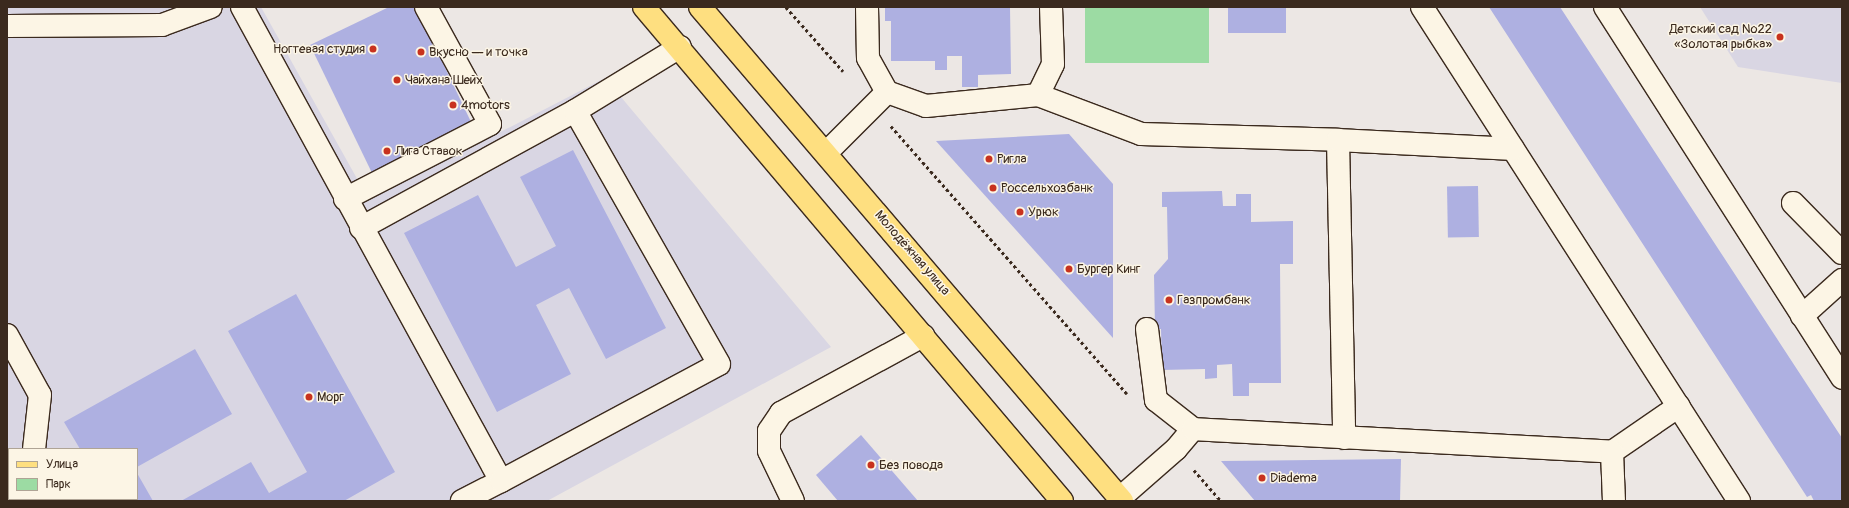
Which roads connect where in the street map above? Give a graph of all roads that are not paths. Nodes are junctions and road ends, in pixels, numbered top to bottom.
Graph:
1 (211, 7) edge
2 (242, 7) edge
3 (426, 7) edge
4 (644, 7) edge
5 (700, 7) edge
6 (867, 7) edge
7 (1051, 7) edge
8 (1422, 7) edge
9 (1605, 7) edge
10 (7, 26) edge
11 (680, 47) junction
12 (1038, 95) junction
13 (880, 99) junction
14 (575, 111) junction
15 (1338, 140) junction
16 (1513, 149) junction
17 (826, 153) junction
18 (346, 199) junction
19 (1792, 203) dead end
20 (361, 228) junction
21 (1842, 253) edge
22 (1842, 280) edge
23 (1802, 316) junction
24 (1147, 330) dead end
25 (7, 335) edge
26 (923, 336) junction
27 (1842, 378) edge
28 (1679, 406) junction
29 (1193, 429) junction
30 (1344, 438) junction
31 (34, 448) edge
32 (1612, 452) junction
33 (501, 481) junction
34 (1121, 499) edge
35 (462, 501) edge
36 (793, 501) edge
37 (1062, 501) edge
38 (1614, 501) edge
39 (1739, 501) edge

1 - 10 lane
2 - 18 lane
3 - 18 lane
4 - 11 main road
5 - 17 main road, Молодёжная улица
6 - 13 lane
7 - 12 lane
8 - 16 lane
9 - 23 lane
11 - 14 lane
11 - 26 main road
12 - 13 lane
12 - 15 lane
13 - 17 lane
14 - 20 lane
14 - 33 lane
15 - 16 lane
15 - 30 lane
16 - 28 lane
17 - 34 main road, Молодёжная улица
18 - 20 lane
19 - 21 lane
20 - 33 lane
22 - 23 lane
23 - 27 lane
24 - 29 lane
25 - 31 lane
26 - 36 lane
26 - 37 main road
28 - 32 lane
28 - 39 lane
29 - 30 lane
29 - 34 lane
30 - 32 lane
32 - 38 lane
33 - 35 lane

